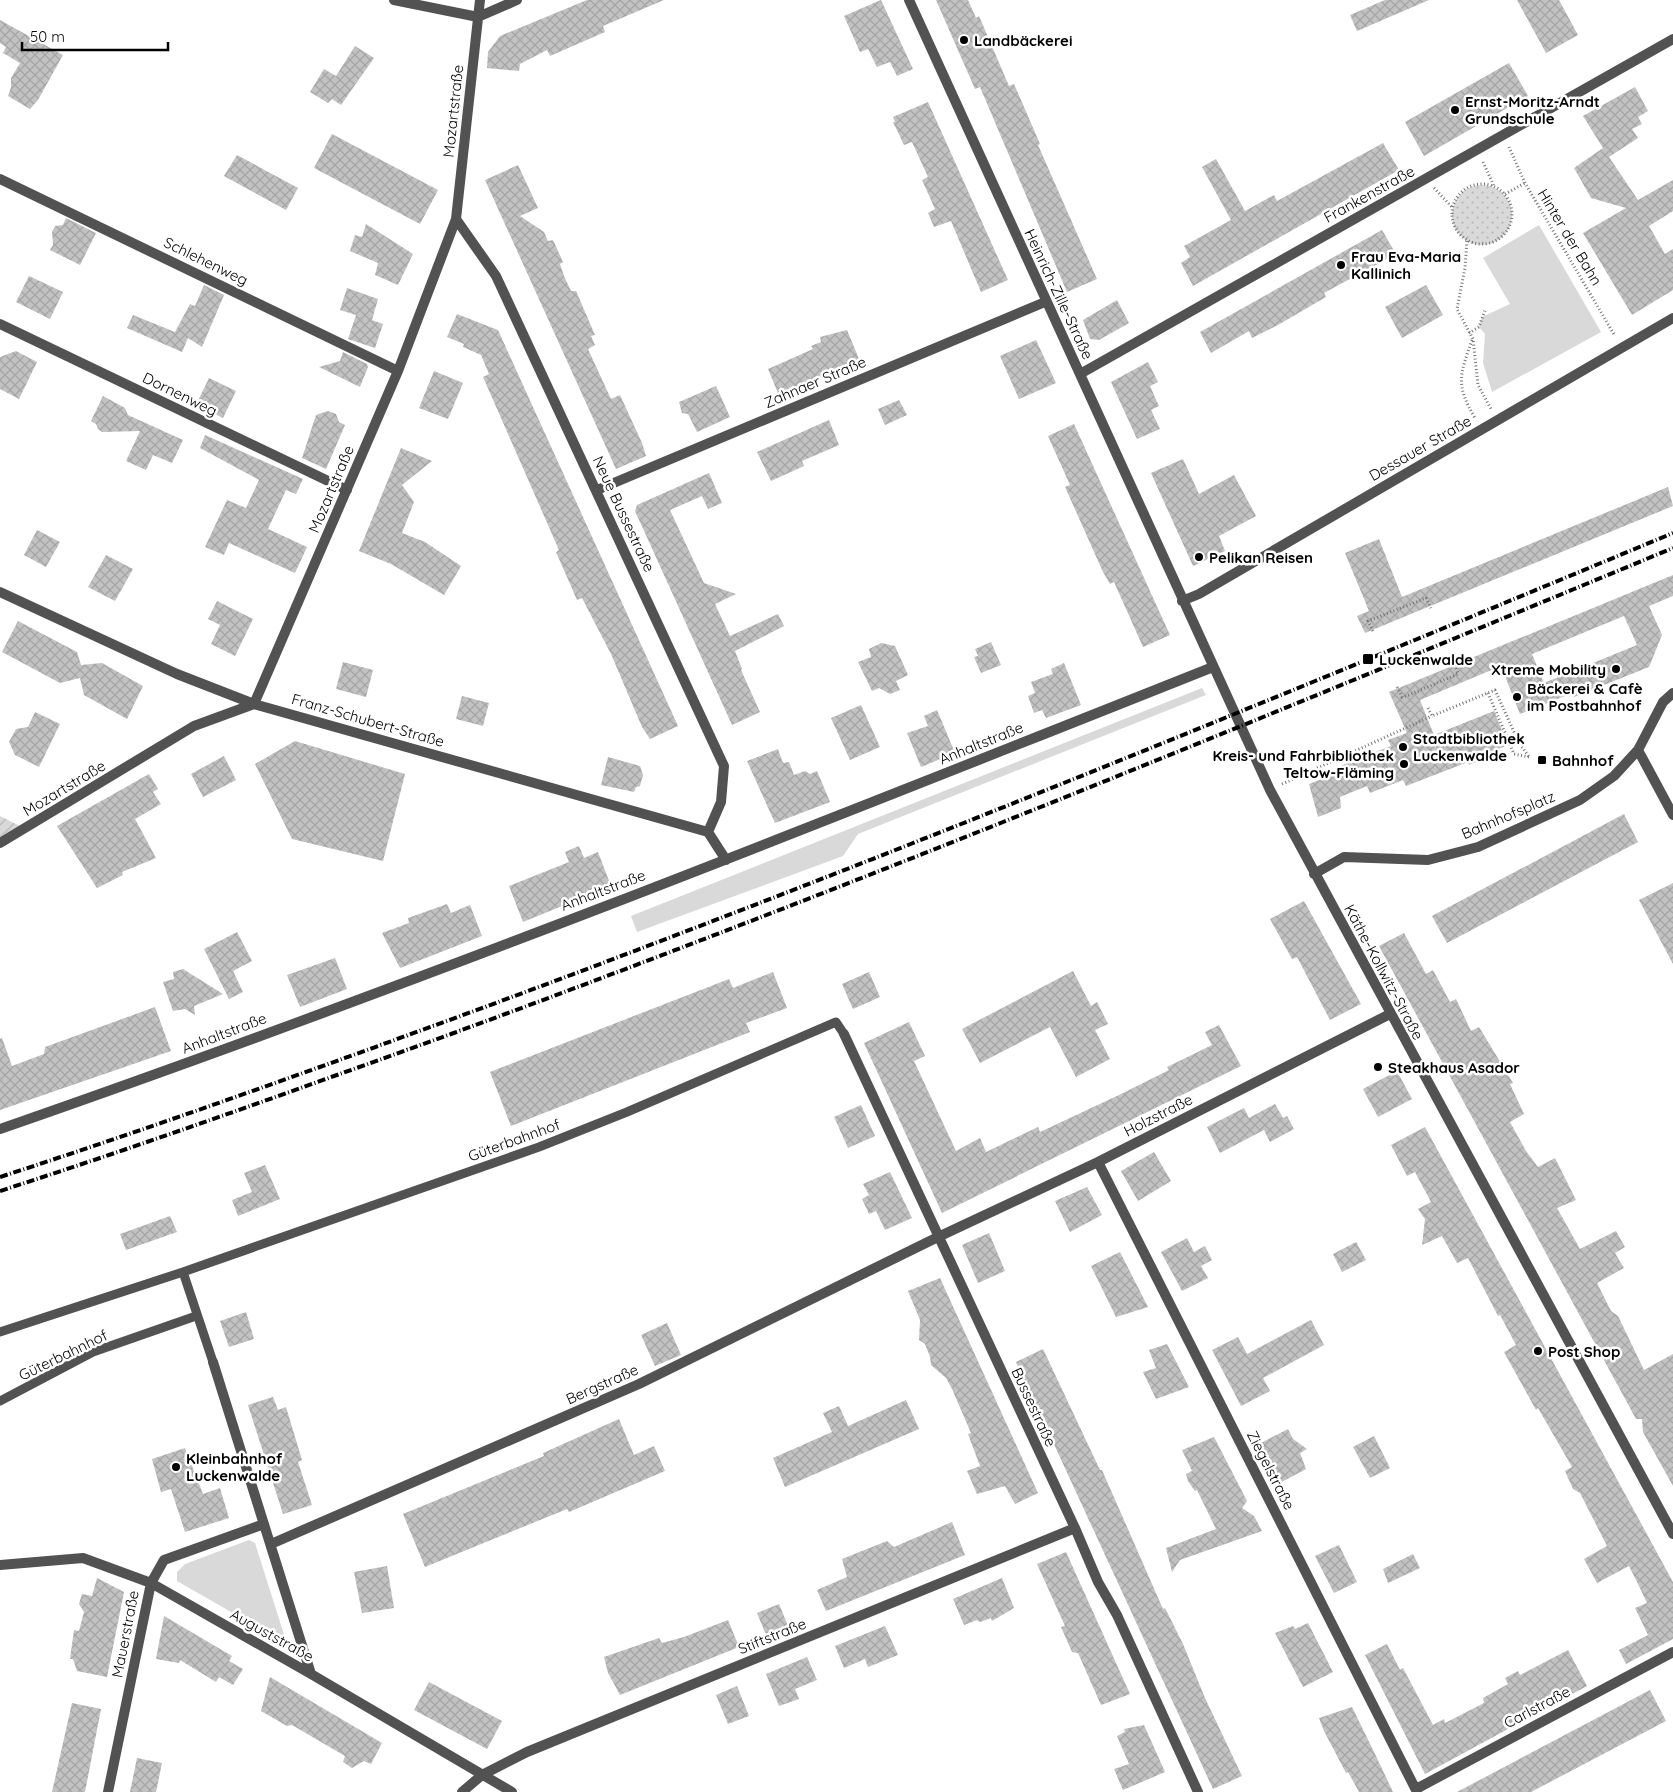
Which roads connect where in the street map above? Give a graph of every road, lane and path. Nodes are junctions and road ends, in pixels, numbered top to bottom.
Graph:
1 (394, 0) edge
2 (480, 0) edge
3 (517, 0) edge
4 (909, 0) edge
5 (478, 16) junction
6 (1673, 39) edge
7 (1503, 136) junction
8 (1477, 151) junction
9 (1428, 178) junction
10 (0, 179) edge
11 (1525, 183) junction
12 (1494, 186) junction
13 (1504, 194) junction
14 (1453, 208) junction
15 (456, 219) junction
16 (1467, 241) junction
17 (1045, 302) junction
18 (1485, 310) dead end
19 (1673, 318) edge
20 (0, 324) edge
21 (1470, 333) junction
22 (1473, 339) junction
23 (1622, 348) junction
24 (398, 370) junction
25 (1080, 374) junction
26 (1498, 420) junction
27 (1482, 430) junction
28 (347, 490) junction
29 (597, 490) junction
30 (0, 592) edge
31 (1182, 601) junction
32 (1431, 608) dead end
33 (1373, 632) dead end
34 (1454, 664) dead end
35 (1213, 667) junction
36 (1397, 687) dead end
37 (1488, 693) junction
38 (1673, 693) edge
39 (254, 704) junction
40 (1428, 708) dead end
41 (1432, 716) junction
42 (1638, 750) junction
43 (1270, 790) junction
44 (1673, 815) edge
45 (708, 832) junction
46 (0, 843) edge
47 (726, 860) junction
48 (1314, 874) junction
49 (1390, 1014) junction
50 (844, 1034) joint
51 (0, 1129) edge
52 (1098, 1162) junction
53 (938, 1237) junction
54 (182, 1272) junction
55 (196, 1316) junction
56 (0, 1332) edge
57 (213, 1362) joint
58 (0, 1401) edge
59 (264, 1524) junction
60 (1075, 1528) junction
61 (1673, 1534) edge
62 (271, 1544) junction
63 (0, 1565) edge
64 (150, 1584) junction
65 (1673, 1652) edge
66 (311, 1674) junction
67 (482, 1775) junction
68 (1417, 1791) edge
69 (108, 1792) edge
70 (462, 1792) edge
71 (512, 1792) edge
72 (1198, 1792) edge

1 - 5 street
2 - 5 street, Mozartstraße
3 - 5 street
4 - 17 street, Heinrich-Zille-Straße
5 - 15 street, Mozartstraße
6 - 7 street, Frankenstraße
7 - 8 street, Frankenstraße
7 - 11 path, Hinter der Bahn
8 - 9 street, Frankenstraße
8 - 12 path
9 - 14 path
9 - 25 street, Frankenstraße
10 - 24 street, Schlehenweg
11 - 13 path
11 - 23 path, Hinter der Bahn
12 - 13 path
12 - 14 path
13 - 16 path
14 - 16 path
15 - 24 street, Mozartstraße
15 - 29 street, Neue Bussestraße
16 - 21 path
17 - 25 street, Heinrich-Zille-Straße
17 - 29 street, Zahnaer Straße
18 - 21 path
19 - 23 street, Dessauer Straße
20 - 28 street, Dornenweg
21 - 22 path
22 - 26 path
22 - 27 path
23 - 26 street, Dessauer Straße
24 - 28 street, Mozartstraße
25 - 31 street, Heinrich-Zille-Straße
26 - 27 street, Dessauer Straße
27 - 31 street, Dessauer Straße
28 - 39 street, Mozartstraße
29 - 45 street, Neue Bussestraße
30 - 39 street, Franz-Schubert-Straße
31 - 35 street, Käthe-Kollwitz-Straße
32 - 33 path
34 - 36 path
35 - 43 street, Käthe-Kollwitz-Straße
35 - 47 street, Anhaltstraße
37 - 37 path
37 - 41 path
38 - 42 street, Bahnhofsplatz
39 - 45 street, Franz-Schubert-Straße
39 - 46 street, Mozartstraße
40 - 41 path
41 - 43 path
42 - 44 street
42 - 48 street, Bahnhofsplatz
43 - 48 street, Käthe-Kollwitz-Straße
45 - 47 street
47 - 51 street, Anhaltstraße
48 - 49 street, Käthe-Kollwitz-Straße
49 - 52 street, Holzstraße
49 - 61 street, Käthe-Kollwitz-Straße
50 - 53 street, Bussestraße
50 - 54 lane, Güterbahnhof
52 - 53 street, Holzstraße
52 - 68 street, Ziegelstraße
53 - 60 street, Bussestraße
53 - 62 street, Bergstraße
54 - 55 lane
54 - 56 lane, Güterbahnhof
55 - 57 lane
55 - 58 lane, Güterbahnhof
57 - 59 street
59 - 62 street
59 - 64 street, Mauerstraße
60 - 67 street, Stiftstraße
60 - 72 street, Bussestraße
62 - 66 street
63 - 64 street, Auguststraße
64 - 66 street, Auguststraße
64 - 69 street, Mauerstraße
65 - 68 street, Carlstraße
66 - 67 street, Auguststraße
67 - 70 street, Stiftstraße
67 - 71 street, Auguststraße

